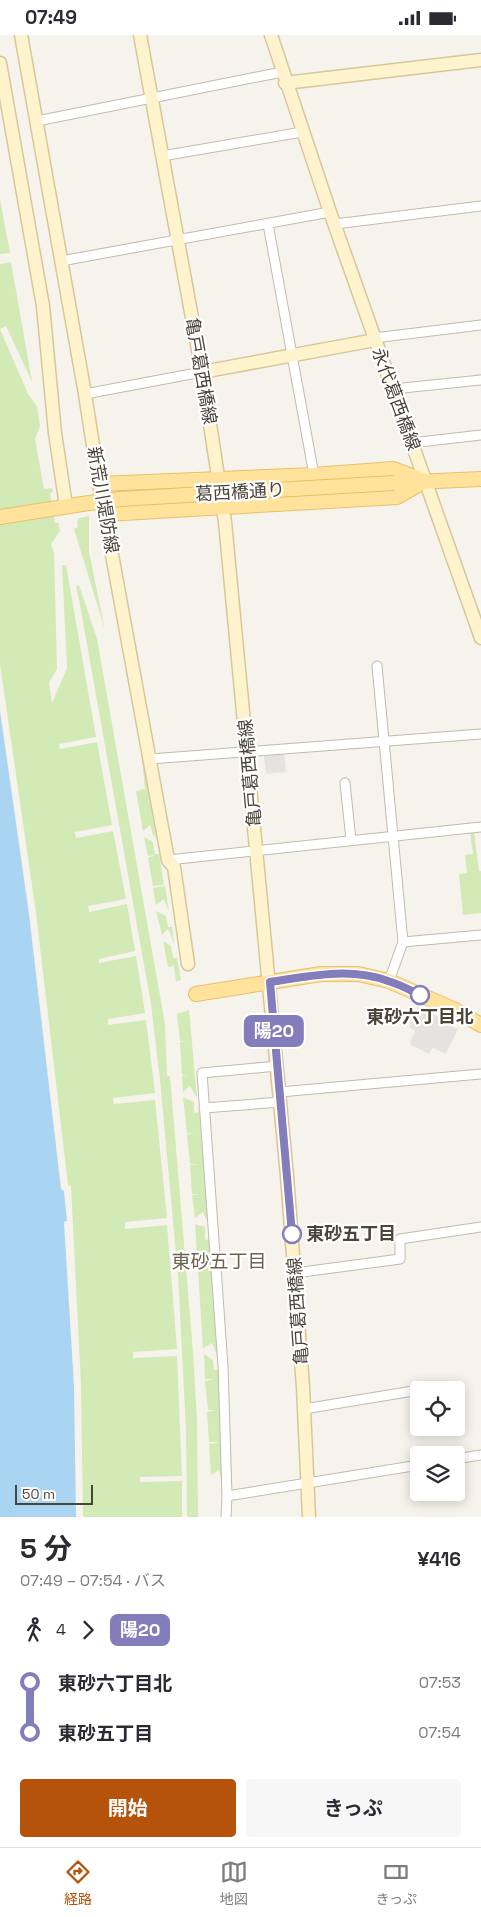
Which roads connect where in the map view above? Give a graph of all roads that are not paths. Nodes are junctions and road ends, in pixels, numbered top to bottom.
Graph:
1 (21, 35) edge
2 (140, 35) edge
3 (270, 35) edge
4 (481, 60) edge
5 (0, 63) edge
6 (284, 77) junction
7 (152, 97) junction
8 (37, 121) junction
9 (302, 132) junction
10 (162, 156) junction
11 (481, 207) edge
12 (330, 212) junction
13 (268, 224) junction
14 (335, 224) junction
15 (177, 240) junction
16 (61, 261) junction
17 (481, 325) edge
18 (375, 339) junction
19 (291, 355) junction
20 (202, 372) junction
21 (481, 379) edge
22 (392, 389) junction
23 (85, 394) junction
24 (481, 435) edge
25 (411, 443) junction
26 (314, 475) junction
27 (219, 478) junction
28 (481, 479) edge
29 (425, 481) junction
30 (100, 484) junction
31 (59, 507) junction
32 (223, 508) junction
33 (106, 515) junction
34 (0, 517) edge
35 (481, 637) edge
36 (377, 666) dead end
37 (481, 734) edge
38 (384, 742) junction
39 (248, 752) junction
40 (150, 759) junction
41 (346, 783) dead end
42 (481, 827) edge
43 (392, 836) junction
44 (351, 840) junction
45 (257, 850) junction
46 (168, 860) junction
47 (481, 935) edge
48 (402, 943) junction
49 (188, 964) dead end
50 (389, 981) junction
51 (270, 982) junction
52 (196, 994) dead end
53 (481, 1025) edge
54 (277, 1066) junction
55 (481, 1074) edge
56 (280, 1097) junction
57 (204, 1108) junction
58 (481, 1227) edge
59 (295, 1273) junction
60 (410, 1392) edge
61 (304, 1409) junction
62 (481, 1455) edge
63 (465, 1458) edge
64 (410, 1466) edge
65 (308, 1483) junction
66 (227, 1496) junction
67 (226, 1517) edge
68 (309, 1517) edge

1 - 8 main road, 新荒川堤防線
2 - 7 main road, 亀戸葛西橋線
3 - 6 main road
4 - 6 main road
5 - 31 main road, 新荒川堤防線
6 - 7 street
6 - 9 main road
7 - 8 street
7 - 10 main road, 亀戸葛西橋線
8 - 16 main road, 新荒川堤防線
9 - 10 street
9 - 12 main road
10 - 15 main road, 亀戸葛西橋線
11 - 14 street
12 - 13 street
12 - 14 main road
13 - 15 street
13 - 19 street
14 - 18 main road
15 - 16 street
15 - 20 main road, 亀戸葛西橋線
16 - 23 main road, 新荒川堤防線
17 - 18 street
18 - 19 main road, 永代葛西橋線
18 - 22 main road, 永代葛西橋線
19 - 20 main road, 永代葛西橋線
19 - 26 street
20 - 23 street
20 - 27 main road, 亀戸葛西橋線
21 - 22 street
22 - 25 main road, 永代葛西橋線
23 - 30 main road, 新荒川堤防線
24 - 25 street
25 - 29 main road, 永代葛西橋線
26 - 27 main road
26 - 29 main road
27 - 30 main road
27 - 32 main road, 亀戸葛西橋線
28 - 29 main road, 葛西橋通り
29 - 31 main road, 葛西橋通り, bridge
29 - 32 main road
29 - 35 main road, 永代葛西橋線
30 - 33 main road, 新荒川堤防線
31 - 34 main road, 葛西橋通り
32 - 33 main road
32 - 39 main road, 亀戸葛西橋線
33 - 40 main road, 新荒川堤防線
36 - 38 street
37 - 38 street
38 - 39 street
38 - 43 street
39 - 40 street
39 - 45 main road, 亀戸葛西橋線
40 - 46 main road, 新荒川堤防線
41 - 44 street
42 - 43 street
43 - 44 street
43 - 48 street
44 - 45 street
45 - 46 street
45 - 51 main road, 亀戸葛西橋線
46 - 49 main road, 新荒川堤防線
47 - 48 street
48 - 50 street
50 - 51 main road
50 - 53 main road
51 - 52 main road
51 - 54 main road, 亀戸葛西橋線
54 - 56 main road, 亀戸葛西橋線
54 - 57 street
55 - 56 street
56 - 57 street
56 - 59 main road, 亀戸葛西橋線
57 - 66 street
58 - 59 street
59 - 61 main road, 亀戸葛西橋線
60 - 61 street
61 - 65 main road, 亀戸葛西橋線
62 - 63 street
64 - 65 street
65 - 66 street
65 - 68 main road, 亀戸葛西橋線
66 - 67 street

